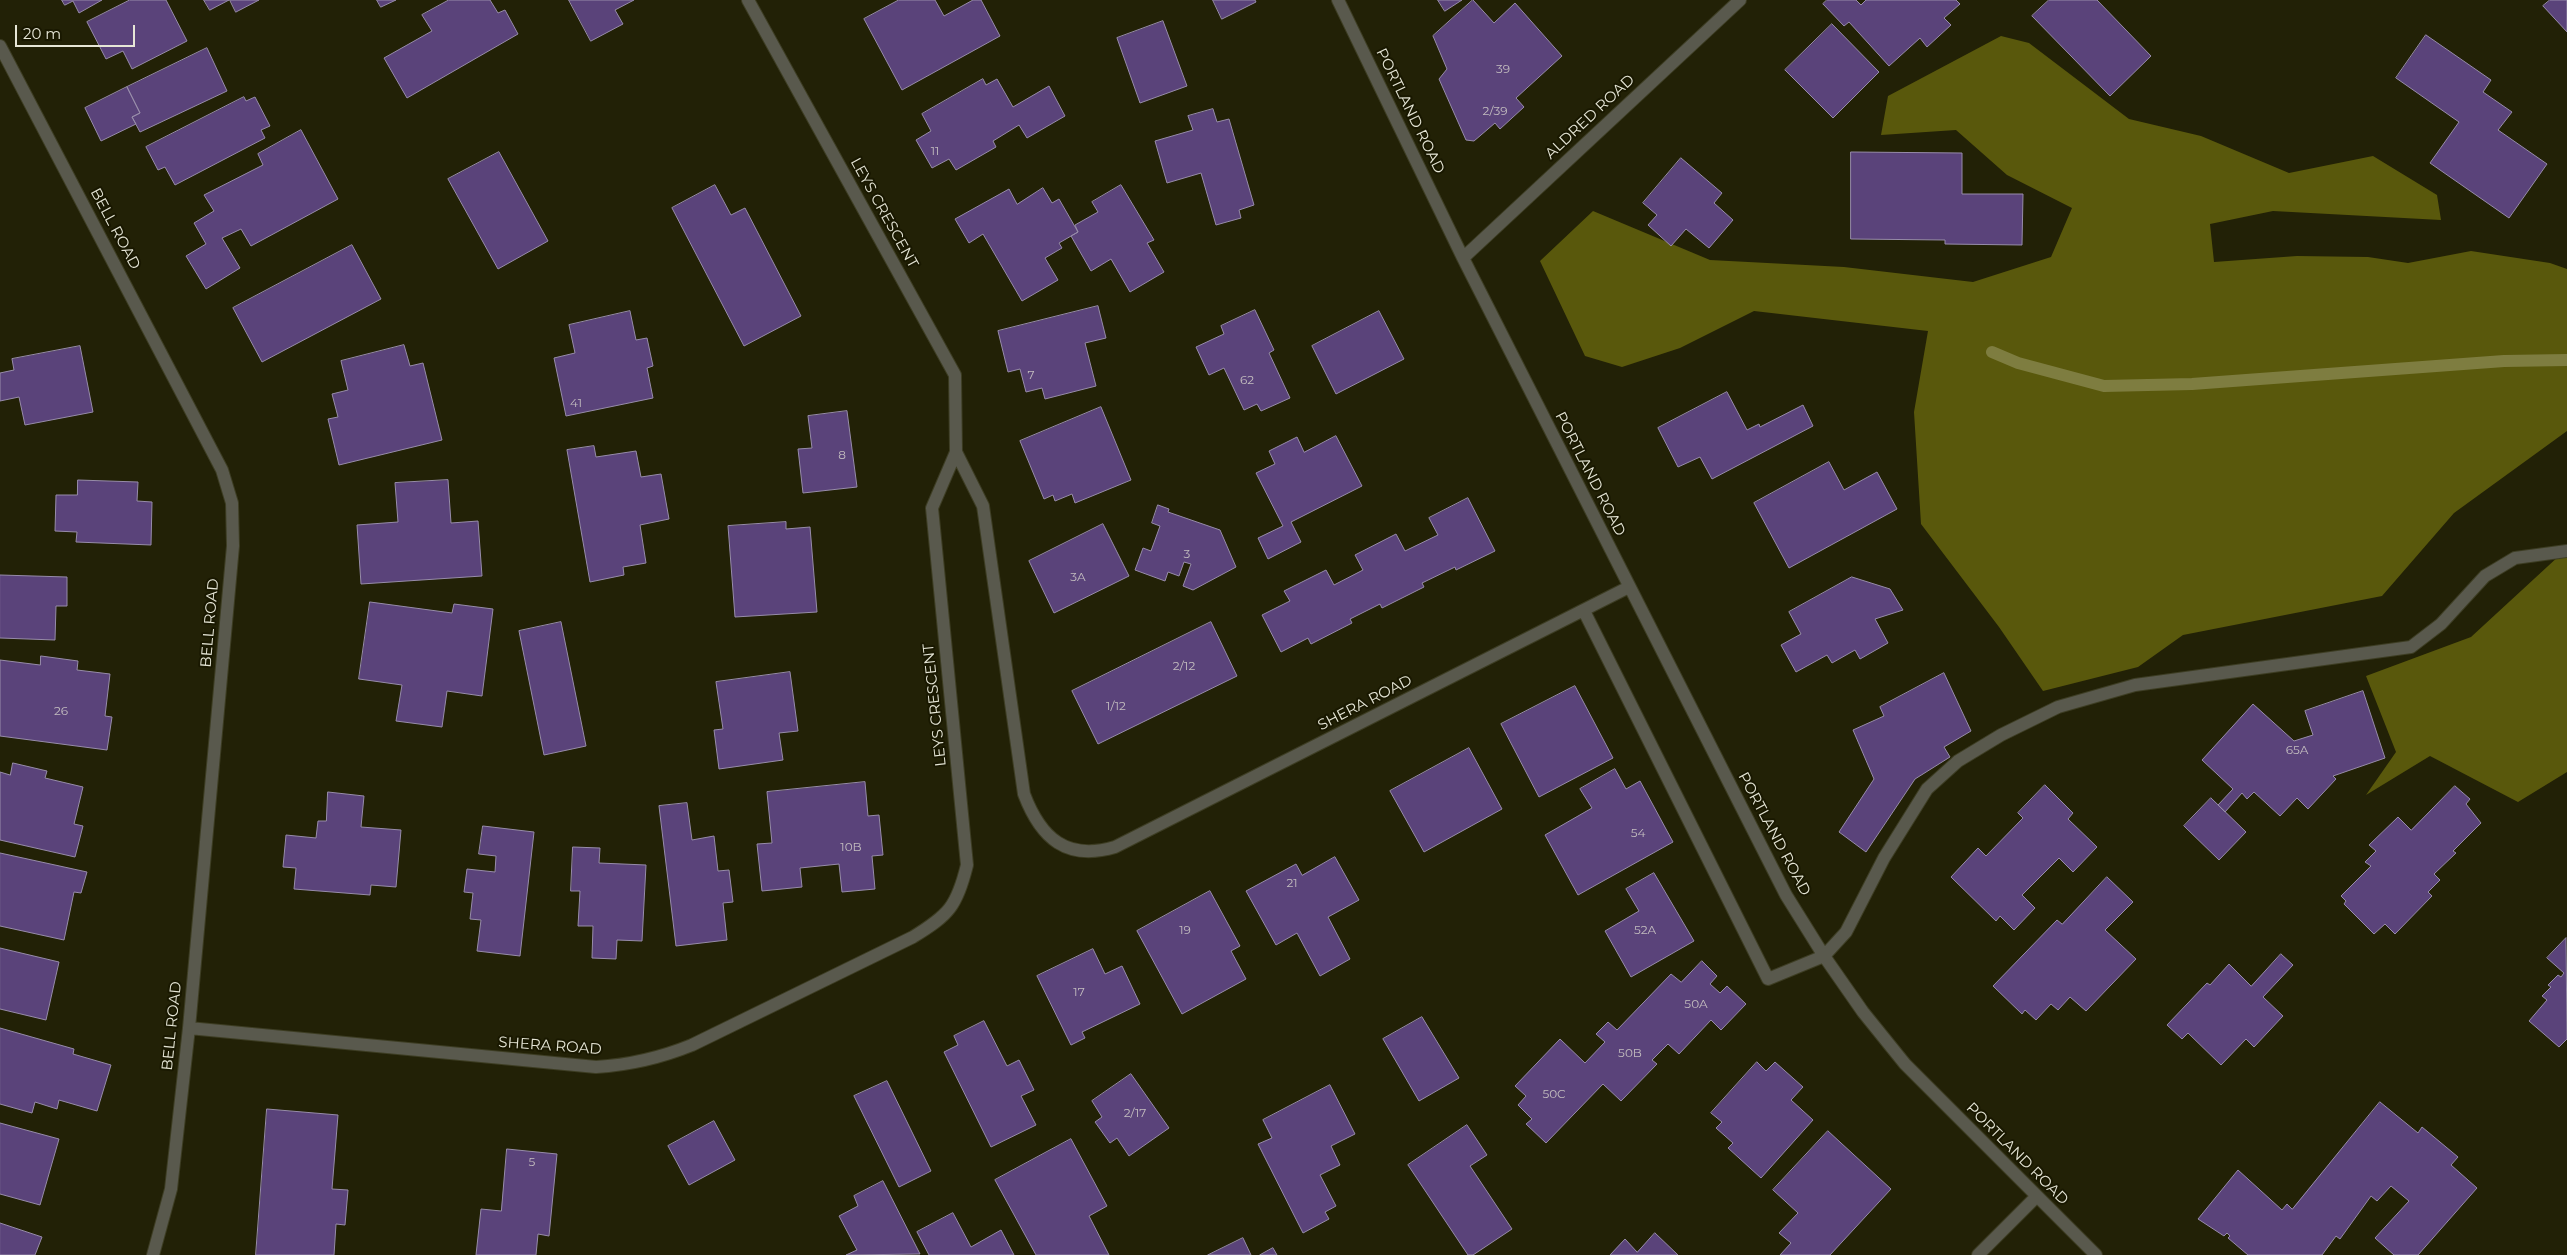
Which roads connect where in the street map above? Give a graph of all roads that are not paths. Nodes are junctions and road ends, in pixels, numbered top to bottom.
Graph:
1 (748, 0) edge
2 (1338, 0) edge
3 (1740, 0) edge
4 (0, 46) edge
5 (1463, 258) junction
6 (956, 452) junction
7 (2567, 551) edge
8 (1629, 587) junction
9 (1584, 611) junction
10 (1116, 848) joint
11 (913, 938) joint
12 (1824, 956) junction
13 (189, 1028) junction
14 (2036, 1197) junction
15 (153, 1255) edge
16 (1978, 1255) edge
17 (2096, 1255) edge

1 - 6 street, LEYS CRESCENT
2 - 5 street, PORTLAND ROAD
3 - 5 street, ALDRED ROAD
4 - 13 street, BELL ROAD
5 - 8 street, PORTLAND ROAD
6 - 10 street, LEYS CRESCENT
6 - 11 street, LEYS CRESCENT
7 - 12 street
8 - 9 street, SHERA ROAD
8 - 12 street, PORTLAND ROAD
9 - 10 street, SHERA ROAD
9 - 12 street
11 - 13 street, SHERA ROAD
12 - 14 street, PORTLAND ROAD
13 - 15 street, BELL ROAD
14 - 16 street
14 - 17 street, PORTLAND ROAD

